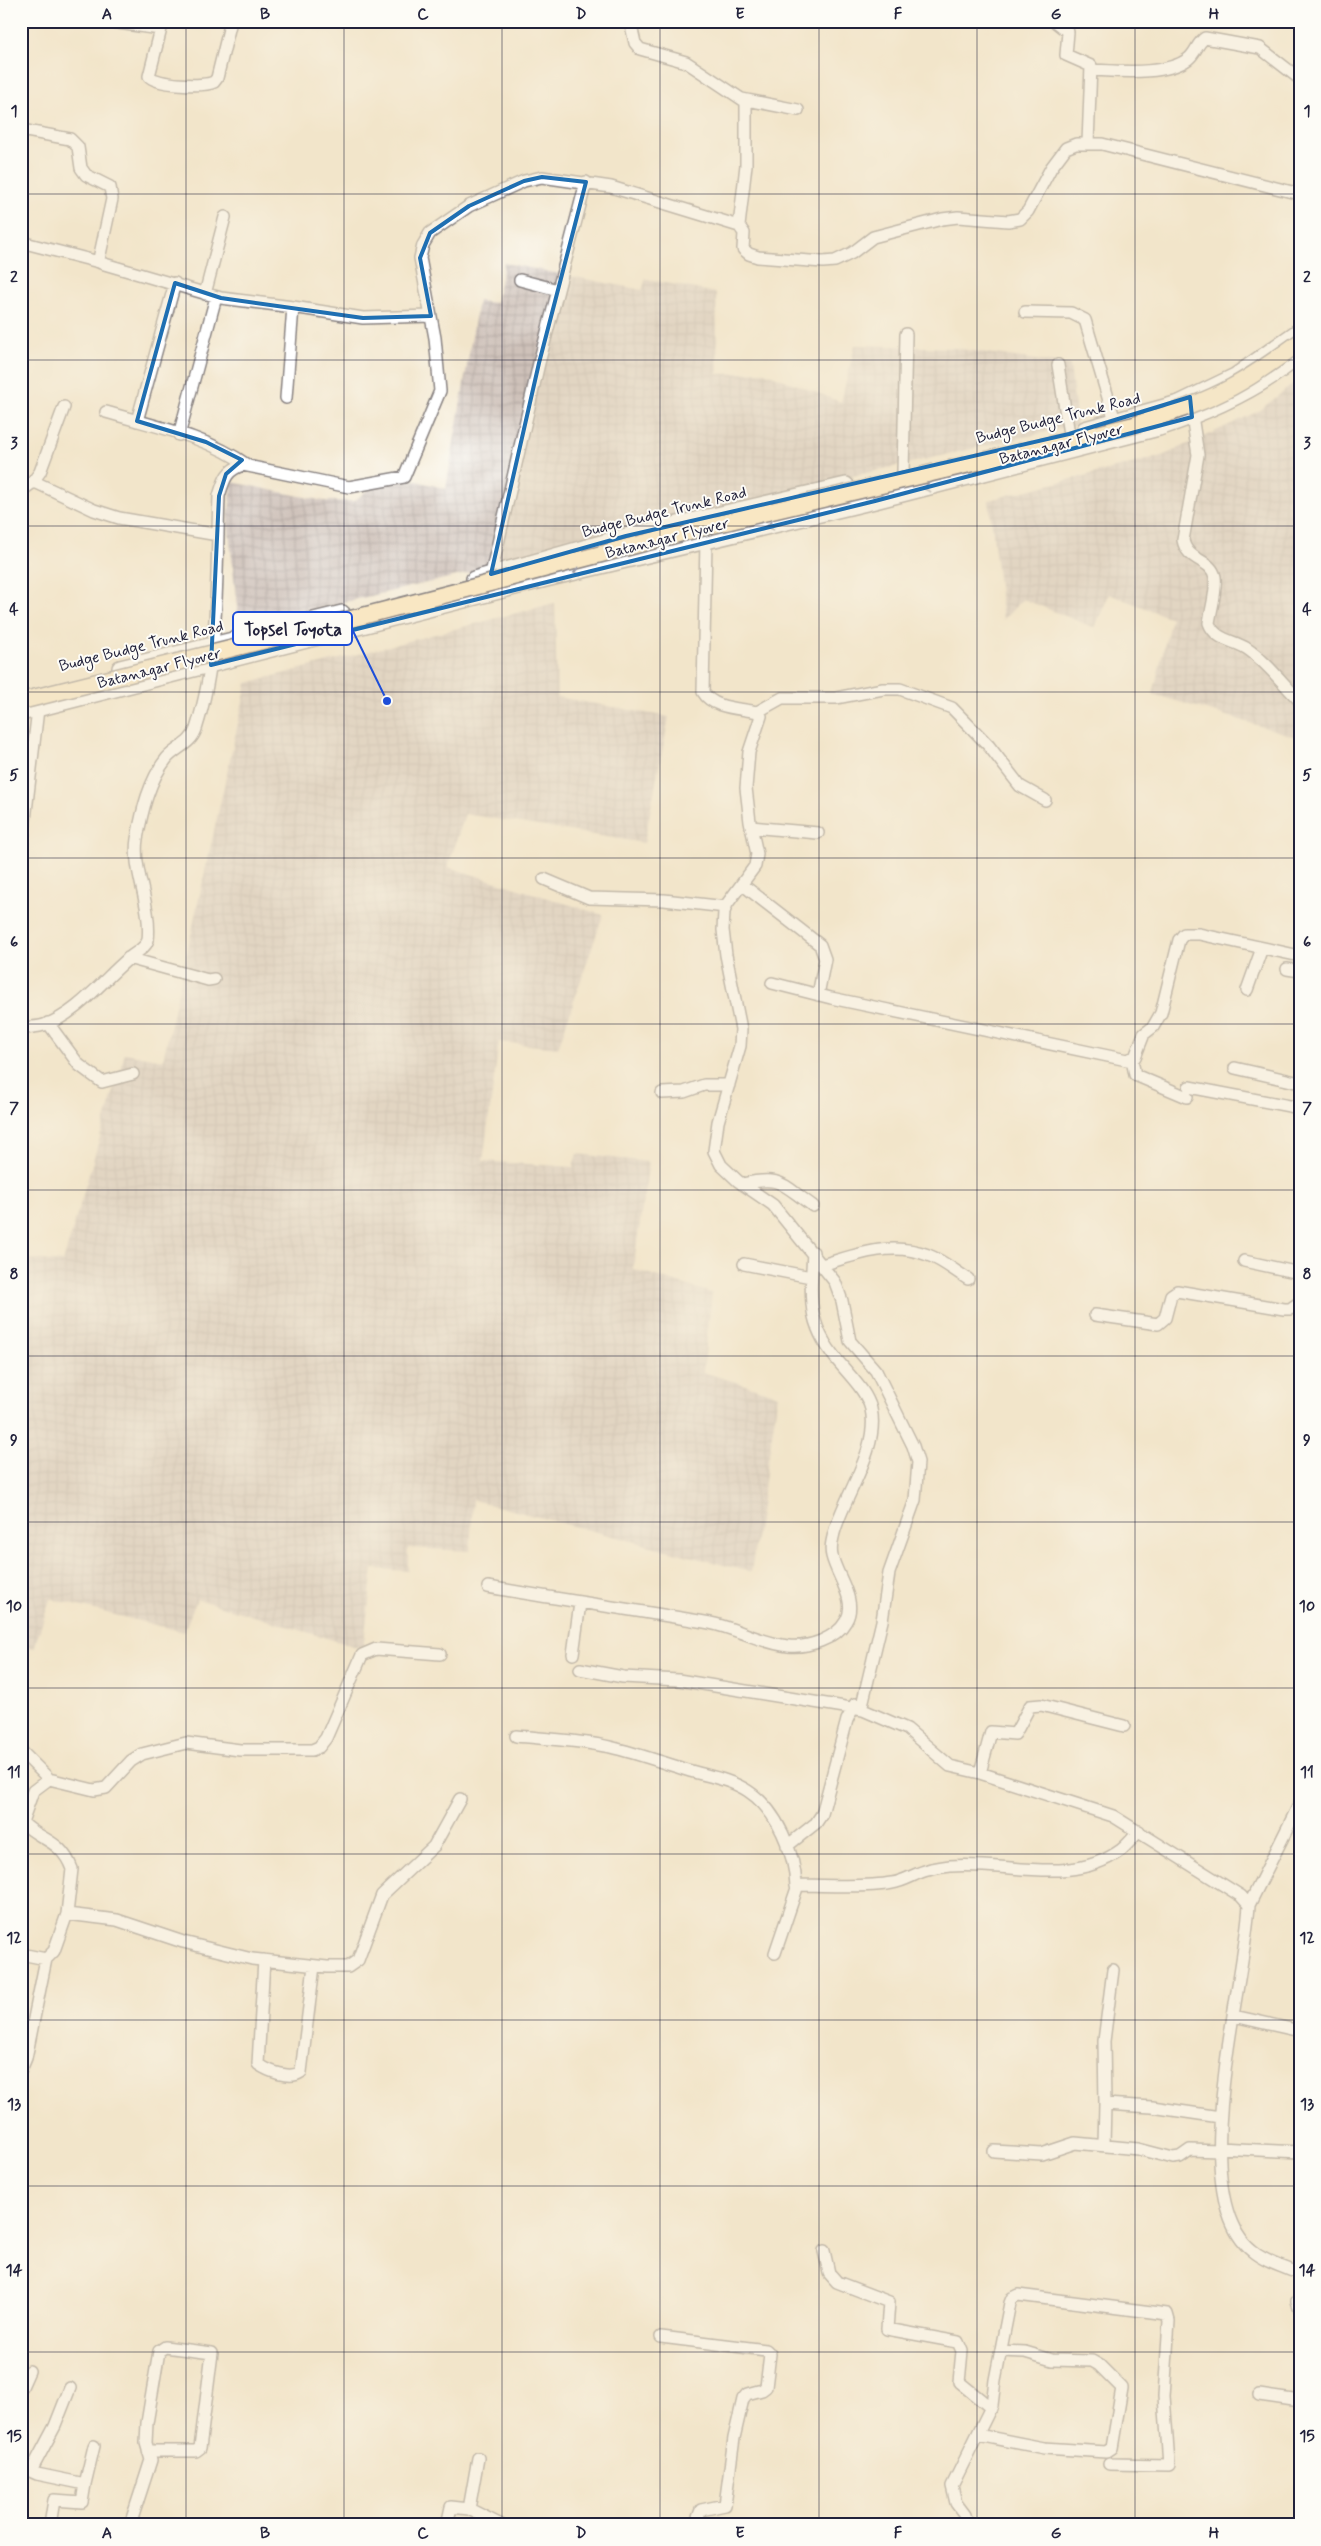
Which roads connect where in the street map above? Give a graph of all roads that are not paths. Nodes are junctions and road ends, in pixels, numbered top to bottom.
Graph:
1 (104, 21) edge
2 (231, 21) edge
3 (630, 21) edge
4 (1054, 21) edge
5 (162, 25) edge
6 (1091, 70) junction
7 (1300, 79) edge
8 (742, 98) junction
9 (798, 110) dead end
10 (21, 130) edge
11 (1088, 143) junction
12 (586, 182) junction
13 (1300, 194) edge
14 (225, 217) dead end
15 (739, 226) junction
16 (21, 242) edge
17 (99, 262) junction
18 (520, 280) dead end
19 (175, 283) junction
20 (558, 290) junction
21 (210, 295) junction
22 (293, 307) junction
23 (1025, 312) dead end
24 (431, 316) junction
25 (1300, 330) edge
26 (906, 334) dead end
27 (1300, 342) edge
28 (1300, 355) edge
29 (1058, 365) dead end
30 (1190, 397) junction
31 (286, 398) dead end
32 (64, 407) dead end
33 (106, 412) dead end
34 (1192, 417) junction
35 (137, 421) junction
36 (1115, 421) junction
37 (1069, 434) junction
38 (179, 435) junction
39 (247, 465) junction
40 (903, 472) junction
41 (32, 483) junction
42 (21, 491) edge
43 (218, 535) junction
44 (706, 541) junction
45 (491, 574) junction
46 (214, 645) junction
47 (211, 665) junction
48 (21, 693) edge
49 (21, 701) edge
50 (1300, 701) edge
51 (38, 709) junction
52 (757, 712) junction
53 (21, 713) edge
54 (1045, 800) dead end
55 (751, 826) junction
56 (818, 834) dead end
57 (21, 854) edge
58 (544, 879) dead end
59 (743, 885) junction
60 (726, 907) junction
61 (1262, 948) junction
62 (1300, 956) edge
63 (128, 958) junction
64 (1287, 969) dead end
65 (1300, 972) edge
66 (214, 979) dead end
67 (772, 983) dead end
68 (1247, 990) dead end
69 (818, 995) junction
70 (48, 1023) junction
71 (21, 1029) edge
72 (1132, 1060) junction
73 (1235, 1068) dead end
74 (133, 1074) dead end
75 (1300, 1083) edge
76 (729, 1085) junction
77 (662, 1093) dead end
78 (1300, 1108) edge
79 (742, 1184) junction
80 (813, 1206) dead end
81 (813, 1252) junction
82 (1244, 1261) dead end
83 (744, 1264) dead end
84 (822, 1265) junction
85 (1300, 1273) edge
86 (811, 1277) junction
87 (968, 1279) dead end
88 (1300, 1302) edge
89 (1095, 1315) dead end
90 (488, 1588) dead end
91 (580, 1603) junction
92 (440, 1654) dead end
93 (573, 1654) dead end
94 (580, 1669) dead end
95 (857, 1709) junction
96 (1124, 1726) dead end
97 (516, 1736) dead end
98 (21, 1751) edge
99 (980, 1773) junction
100 (49, 1779) junction
101 (460, 1799) dead end
102 (1300, 1803) edge
103 (22, 1814) edge
104 (1139, 1832) junction
105 (788, 1846) junction
106 (796, 1886) junction
107 (1249, 1905) junction
108 (67, 1914) junction
109 (775, 1953) dead end
110 (21, 1954) edge
111 (46, 1959) junction
112 (264, 1960) junction
113 (314, 1966) junction
114 (1113, 1970) dead end
115 (1234, 2016) junction
116 (1300, 2031) edge
117 (21, 2070) edge
118 (1105, 2104) junction
119 (1220, 2117) junction
120 (1104, 2145) junction
121 (1219, 2150) junction
122 (994, 2151) dead end
123 (1300, 2152) edge
124 (824, 2251) dead end
125 (1300, 2274) edge
126 (661, 2336) dead end
127 (1001, 2351) junction
128 (30, 2371) dead end
129 (21, 2388) edge
130 (70, 2388) dead end
131 (1259, 2395) dead end
132 (1300, 2401) edge
133 (991, 2408) junction
134 (978, 2435) junction
135 (94, 2446) dead end
136 (148, 2451) junction
137 (478, 2458) dead end
138 (1109, 2464) dead end
139 (26, 2469) edge
140 (85, 2484) junction
141 (469, 2509) junction
142 (50, 2525) edge
143 (130, 2525) edge
144 (447, 2525) edge
145 (501, 2525) edge
146 (695, 2525) edge
147 (968, 2525) edge

1 - 5 street
2 - 5 street
3 - 8 street
4 - 6 street
6 - 7 street
6 - 11 street
8 - 9 street
8 - 15 street
10 - 17 street
11 - 13 street
11 - 15 street
12 - 15 street
12 - 20 street
12 - 24 street
14 - 21 street
16 - 17 street
17 - 19 street
18 - 20 street
19 - 21 street
19 - 35 street
20 - 45 street
21 - 22 street
21 - 38 street
22 - 24 street
22 - 31 street
23 - 36 street
24 - 39 street
25 - 30 street, Budge Budge Trunk Road
26 - 40 street
27 - 49 main road, Batanagar Flyover, bridge
28 - 34 street
29 - 37 street
30 - 34 street
30 - 36 street, Budge Budge Trunk Road
32 - 41 street
33 - 35 street
34 -> 44 street
34 - 50 street
35 - 38 street
36 - 37 street, Budge Budge Trunk Road
37 - 40 street, Budge Budge Trunk Road
38 - 39 street
39 - 43 street
40 - 45 street, Budge Budge Trunk Road
41 - 42 street
41 - 43 street
43 - 46 street
44 -> 47 street
44 - 52 street
45 - 46 street, Budge Budge Trunk Road
46 - 47 street
46 - 48 street, Budge Budge Trunk Road
47 - 51 street
47 - 63 street
51 - 53 street
51 - 57 street
52 - 54 street
52 - 55 street
55 - 56 street
55 - 59 street
58 - 60 street
59 - 60 street
59 - 69 street
60 - 76 street
61 - 62 street
61 - 68 street
61 - 72 street
63 - 66 street
63 - 70 street
64 - 65 street
67 - 69 street
69 - 72 street
70 - 71 street
70 - 74 street
72 - 78 street
73 - 75 street
76 - 77 street
76 - 79 street
79 - 80 street
79 - 81 street
81 - 84 street
81 - 86 street
82 - 85 street
83 - 86 street
84 - 87 street
84 - 95 street
86 - 91 street
88 - 89 street
90 - 91 street
91 - 93 street
92 - 100 street
94 - 95 street
95 - 99 street
95 - 105 street
96 - 99 street
97 - 105 street
98 - 100 street
99 - 104 street
100 - 103 street
101 - 113 street
102 - 107 street
103 - 108 street
104 - 106 street
104 - 107 street
105 - 106 street
106 - 109 street
107 - 115 street
108 - 111 street
108 - 112 street
110 - 111 street
111 - 117 street
112 - 113 street
112 - 113 street
114 - 118 street
115 - 116 street
115 - 119 street
118 - 119 street
118 - 120 street
119 - 121 street
120 - 121 street
120 - 122 street
121 - 123 street
121 - 125 street
124 - 133 street
126 - 146 street
127 - 133 street
127 - 134 street
127 - 138 street
128 - 129 street
130 - 139 street
131 - 132 street
133 - 134 street
134 - 147 street
135 - 140 street
136 - 136 street
136 - 143 street
137 - 141 street
139 - 140 street
140 - 142 street
141 - 144 street
141 - 145 street

